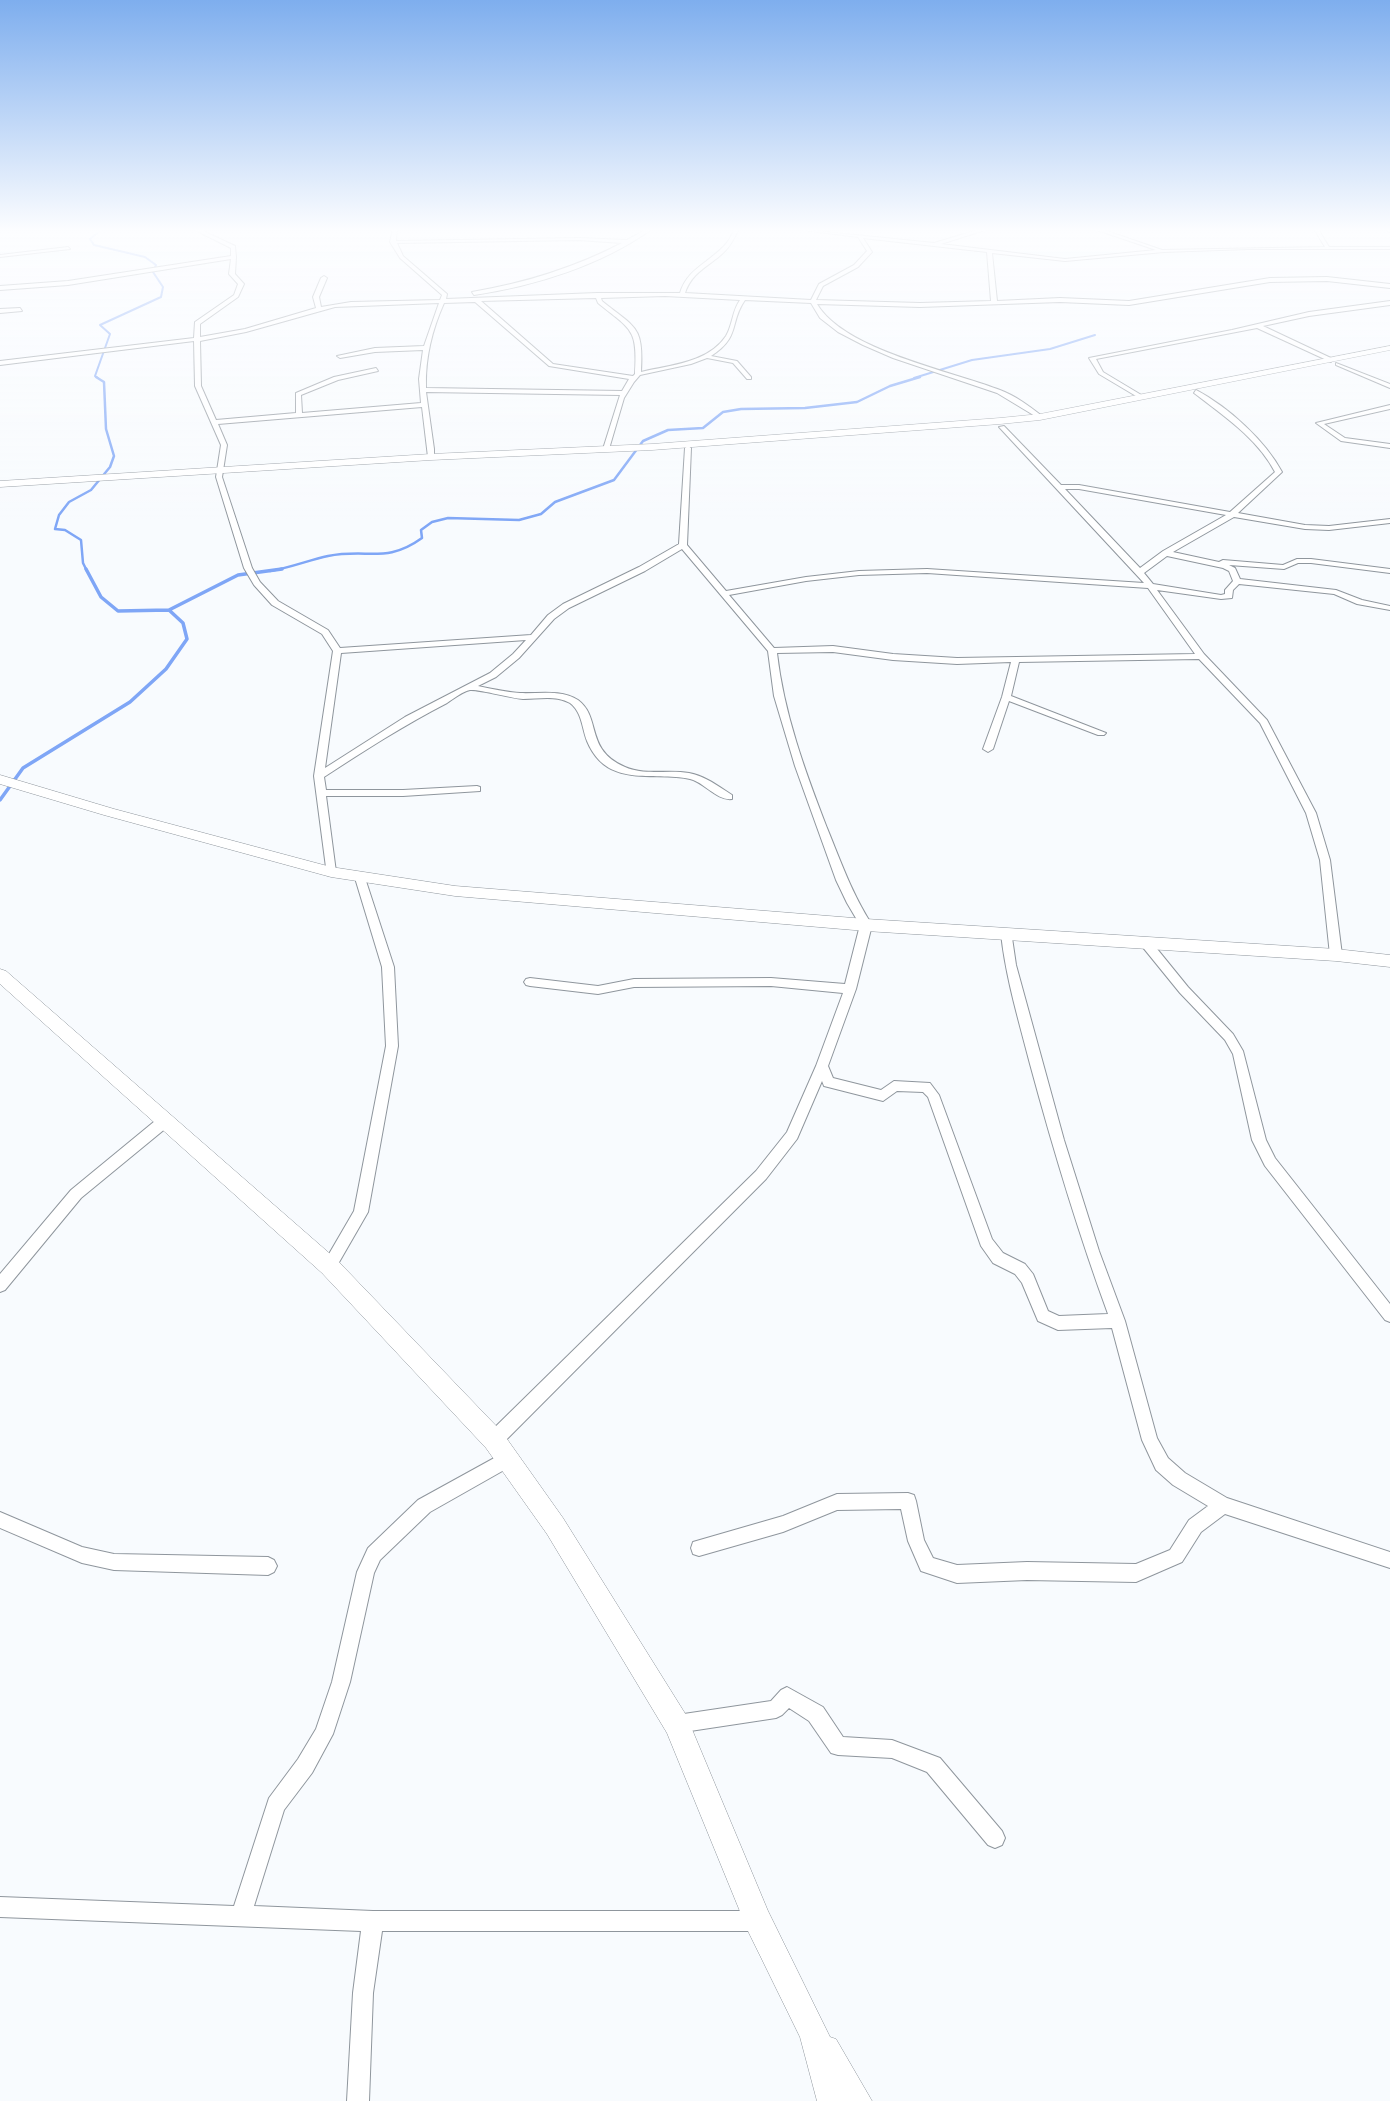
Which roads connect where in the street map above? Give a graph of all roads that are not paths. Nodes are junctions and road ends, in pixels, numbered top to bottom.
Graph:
1 (197, 327) edge
2 (258, 327) edge
3 (433, 327) edge
4 (507, 327) edge
5 (630, 327) edge
6 (733, 327) edge
7 (835, 327) edge
8 (1253, 327) edge
9 (1260, 327) edge
10 (197, 338) junction
11 (130, 346) joint
12 (427, 348) junction
13 (1390, 350) edge
14 (340, 356) dead end
15 (709, 357) junction
16 (1334, 362) junction
17 (0, 363) edge
18 (376, 370) dead end
19 (635, 376) junction
20 (749, 378) dead end
21 (1250, 378) junction
22 (1390, 386) edge
23 (423, 390) junction
24 (1196, 392) junction
25 (625, 393) junction
26 (1141, 397) junction
27 (425, 405) junction
28 (1390, 407) edge
29 (299, 413) junction
30 (1040, 417) junction
31 (214, 422) junction
32 (1002, 427) junction
33 (844, 435) junction
34 (1390, 446) edge
35 (688, 448) junction
36 (606, 449) junction
37 (622, 450) junction
38 (649, 450) junction
39 (559, 453) junction
40 (431, 457) junction
41 (220, 474) junction
42 (67, 483) junction
43 (0, 484) edge
44 (1060, 487) junction
45 (0, 490) edge
46 (1231, 515) junction
47 (1390, 522) edge
48 (683, 545) junction
49 (1166, 553) junction
50 (1212, 562) junction
51 (1390, 571) edge
52 (1140, 572) junction
53 (1237, 581) junction
54 (1148, 586) junction
55 (723, 594) junction
56 (1390, 608) edge
57 (533, 637) junction
58 (337, 651) junction
59 (772, 651) junction
60 (1201, 656) junction
61 (1016, 659) junction
62 (472, 688) junction
63 (1006, 697) junction
64 (1101, 733) dead end
65 (988, 749) dead end
66 (319, 776) junction
67 (0, 779) edge
68 (477, 789) dead end
69 (320, 793) junction
70 (728, 797) dead end
71 (331, 872) junction
72 (360, 878) junction
73 (866, 925) junction
74 (1007, 934) junction
75 (1145, 942) junction
76 (1336, 955) junction
77 (1390, 961) edge
78 (0, 975) edge
79 (530, 982) dead end
80 (849, 989) junction
81 (822, 1066) junction
82 (166, 1120) junction
83 (329, 1266) junction
84 (0, 1285) edge
85 (1390, 1315) edge
86 (1118, 1321) junction
87 (501, 1449) junction
88 (1223, 1505) junction
89 (0, 1520) edge
90 (699, 1548) dead end
91 (1390, 1560) edge
92 (268, 1566) dead end
93 (677, 1724) junction
94 (995, 1838) dead end
95 (0, 1907) edge
96 (241, 1916) junction
97 (373, 1921) junction
98 (758, 1921) junction
99 (814, 2033) junction
100 (358, 2101) edge
101 (832, 2101) edge
102 (856, 2101) edge

1 - 10 street
2 - 10 street
3 - 12 street
4 - 19 street
5 - 19 street
6 - 15 street
7 - 30 street
8 - 26 street
9 - 16 street
10 - 11 street
10 - 31 street
11 - 17 street
12 - 14 street
12 - 23 street
13 - 16 main road
15 - 19 street
15 - 20 street
16 - 21 main road
16 - 22 street
18 - 29 street
19 - 25 street
21 - 24 main road
21 - 26 main road
23 - 25 street
23 - 27 street
24 - 32 main road
24 - 46 street
25 - 36 street
26 - 30 main road
27 - 29 street
27 - 40 street
28 - 34 street
29 - 31 street
30 - 33 main road
31 - 41 street
32 - 33 main road
32 - 44 street
33 - 35 main road
33 - 38 main road
35 - 38 main road
35 - 48 street
36 - 37 main road
36 - 39 main road
37 - 38 main road
37 - 39 main road
39 - 40 main road
39 - 41 main road
40 - 41 main road
41 - 42 main road
41 - 58 street
42 - 43 main road
42 - 45 main road
44 - 46 street
44 - 52 street
46 - 47 street
46 - 49 street
48 - 55 street
48 - 57 street
49 - 50 street
49 - 52 street
50 - 51 street
50 - 53 street
52 - 54 street
53 - 54 street
53 - 56 street
54 - 55 street
54 - 60 street
55 - 59 street
57 - 58 street
57 - 62 street
58 - 66 street
59 - 61 street
59 - 73 street
60 - 61 street
60 - 76 street
61 - 63 street
62 - 66 street
62 - 70 street
63 - 64 street
63 - 65 street
66 - 69 street
67 - 71 main road
68 - 69 street
69 - 71 street
71 - 72 main road
72 - 73 main road
72 - 83 street
73 - 74 main road
73 - 80 street
74 - 75 main road
74 - 86 street
75 - 76 main road
75 - 85 street
76 - 77 main road
78 - 82 main road
79 - 80 street
80 - 81 street
81 - 86 street
81 - 87 street
82 - 83 main road
82 - 84 street
83 - 87 main road
86 - 88 street
87 - 93 main road
87 - 96 street
88 - 90 street
88 - 91 street
89 - 92 street
93 - 94 street
93 - 98 main road
95 - 96 street
96 - 97 street
97 - 98 street
97 - 100 street
98 - 99 main road
99 - 101 main road
99 - 102 main road

